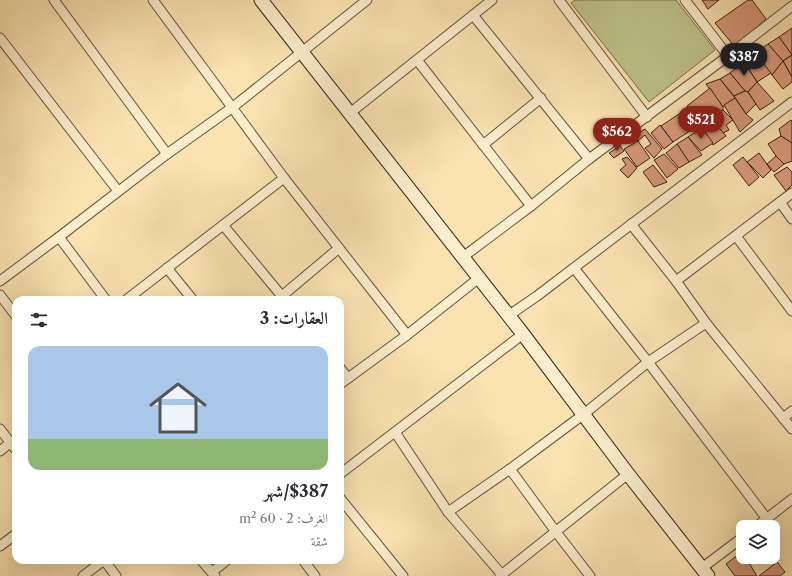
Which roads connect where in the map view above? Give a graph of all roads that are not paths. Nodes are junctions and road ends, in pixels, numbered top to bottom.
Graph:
1 (54, 0) edge
2 (153, 0) edge
3 (261, 0) edge
4 (367, 0) edge
5 (492, 0) edge
6 (559, 0) edge
7 (685, 0) edge
8 (788, 0) edge
9 (792, 6) edge
10 (473, 15) junction
11 (0, 38) edge
12 (302, 53) junction
13 (728, 56) junction
14 (417, 60) junction
15 (541, 98) junction
16 (792, 102) edge
17 (233, 107) junction
18 (350, 113) junction
19 (647, 117) junction
20 (483, 145) junction
21 (167, 154) junction
22 (589, 159) junction
23 (284, 178) junction
24 (118, 191) junction
25 (792, 193) edge
26 (780, 202) junction
27 (530, 206) junction
28 (792, 219) edge
29 (631, 224) junction
30 (223, 225) junction
31 (736, 236) junction
32 (59, 237) junction
33 (339, 248) junction
34 (463, 257) junction
35 (167, 268) junction
36 (574, 268) junction
37 (479, 278) junction
38 (0, 281) edge
39 (676, 281) junction
40 (0, 295) edge
41 (103, 296) edge
42 (131, 296) edge
43 (190, 296) edge
44 (281, 296) edge
45 (285, 296) edge
46 (12, 311) edge
47 (792, 311) edge
48 (508, 316) junction
49 (706, 322) junction
50 (523, 334) junction
51 (407, 335) junction
52 (648, 362) junction
53 (344, 373) edge
54 (348, 378) junction
55 (344, 381) edge
56 (792, 411) edge
57 (584, 414) junction
58 (783, 418) junction
59 (0, 429) edge
60 (792, 429) edge
61 (395, 432) junction
62 (12, 445) edge
63 (12, 446) edge
64 (0, 451) edge
65 (510, 469) junction
66 (344, 471) edge
67 (628, 474) junction
68 (792, 499) edge
69 (344, 503) edge
70 (448, 512) junction
71 (767, 519) joint
72 (556, 532) junction
73 (12, 537) edge
74 (736, 543) edge
75 (0, 546) edge
76 (99, 564) edge
77 (107, 564) edge
78 (205, 564) edge
79 (223, 564) edge
80 (306, 564) edge
81 (705, 572) edge
82 (213, 574) edge
83 (83, 576) edge
84 (116, 576) edge
85 (315, 576) edge
86 (403, 576) edge
87 (501, 576) edge
88 (590, 576) edge

1 - 21 street
2 - 17 street
3 - 12 street
4 - 12 street
5 - 10 street
6 - 19 street
7 - 13 street
8 - 9 street
9 - 13 street
10 - 14 street
10 - 15 street
11 - 24 street
12 - 17 street
12 - 18 street
13 - 19 street
14 - 18 street
14 - 20 street
15 - 20 street
15 - 22 street
16 - 29 street
17 - 21 street
17 - 23 street
18 - 34 street
19 - 22 street
20 - 27 street
21 - 24 street
22 - 27 street
23 - 30 street
23 - 33 street
24 - 32 street
25 - 26 street
26 - 28 street
26 - 31 street
27 - 34 street
29 - 36 street
29 - 39 street
30 - 35 street
30 - 44 street
31 - 39 street
31 - 47 street
32 - 38 street
32 - 41 street
33 - 45 street
33 - 51 street
34 - 37 street
35 - 42 street
35 - 43 street
36 - 48 street
36 - 52 street
37 - 48 street
37 - 51 street
39 - 49 street
40 - 46 street
48 - 50 street
49 - 52 street
49 - 58 street
50 - 57 street
50 - 61 street
51 - 54 street
52 - 57 street
52 - 71 street
53 - 54 street
54 - 55 street
56 - 58 street
57 - 65 street
57 - 67 street
58 - 60 street
59 - 62 street
61 - 66 street
61 - 70 street
63 - 64 street
65 - 70 street
65 - 72 street
67 - 72 street
67 - 81 street
68 - 71 street
69 - 86 street
70 - 87 street
72 - 87 street
72 - 88 street
73 - 75 street
74 - 81 street
76 - 83 street
77 - 84 street
78 - 82 street
79 - 82 street
80 - 85 street

